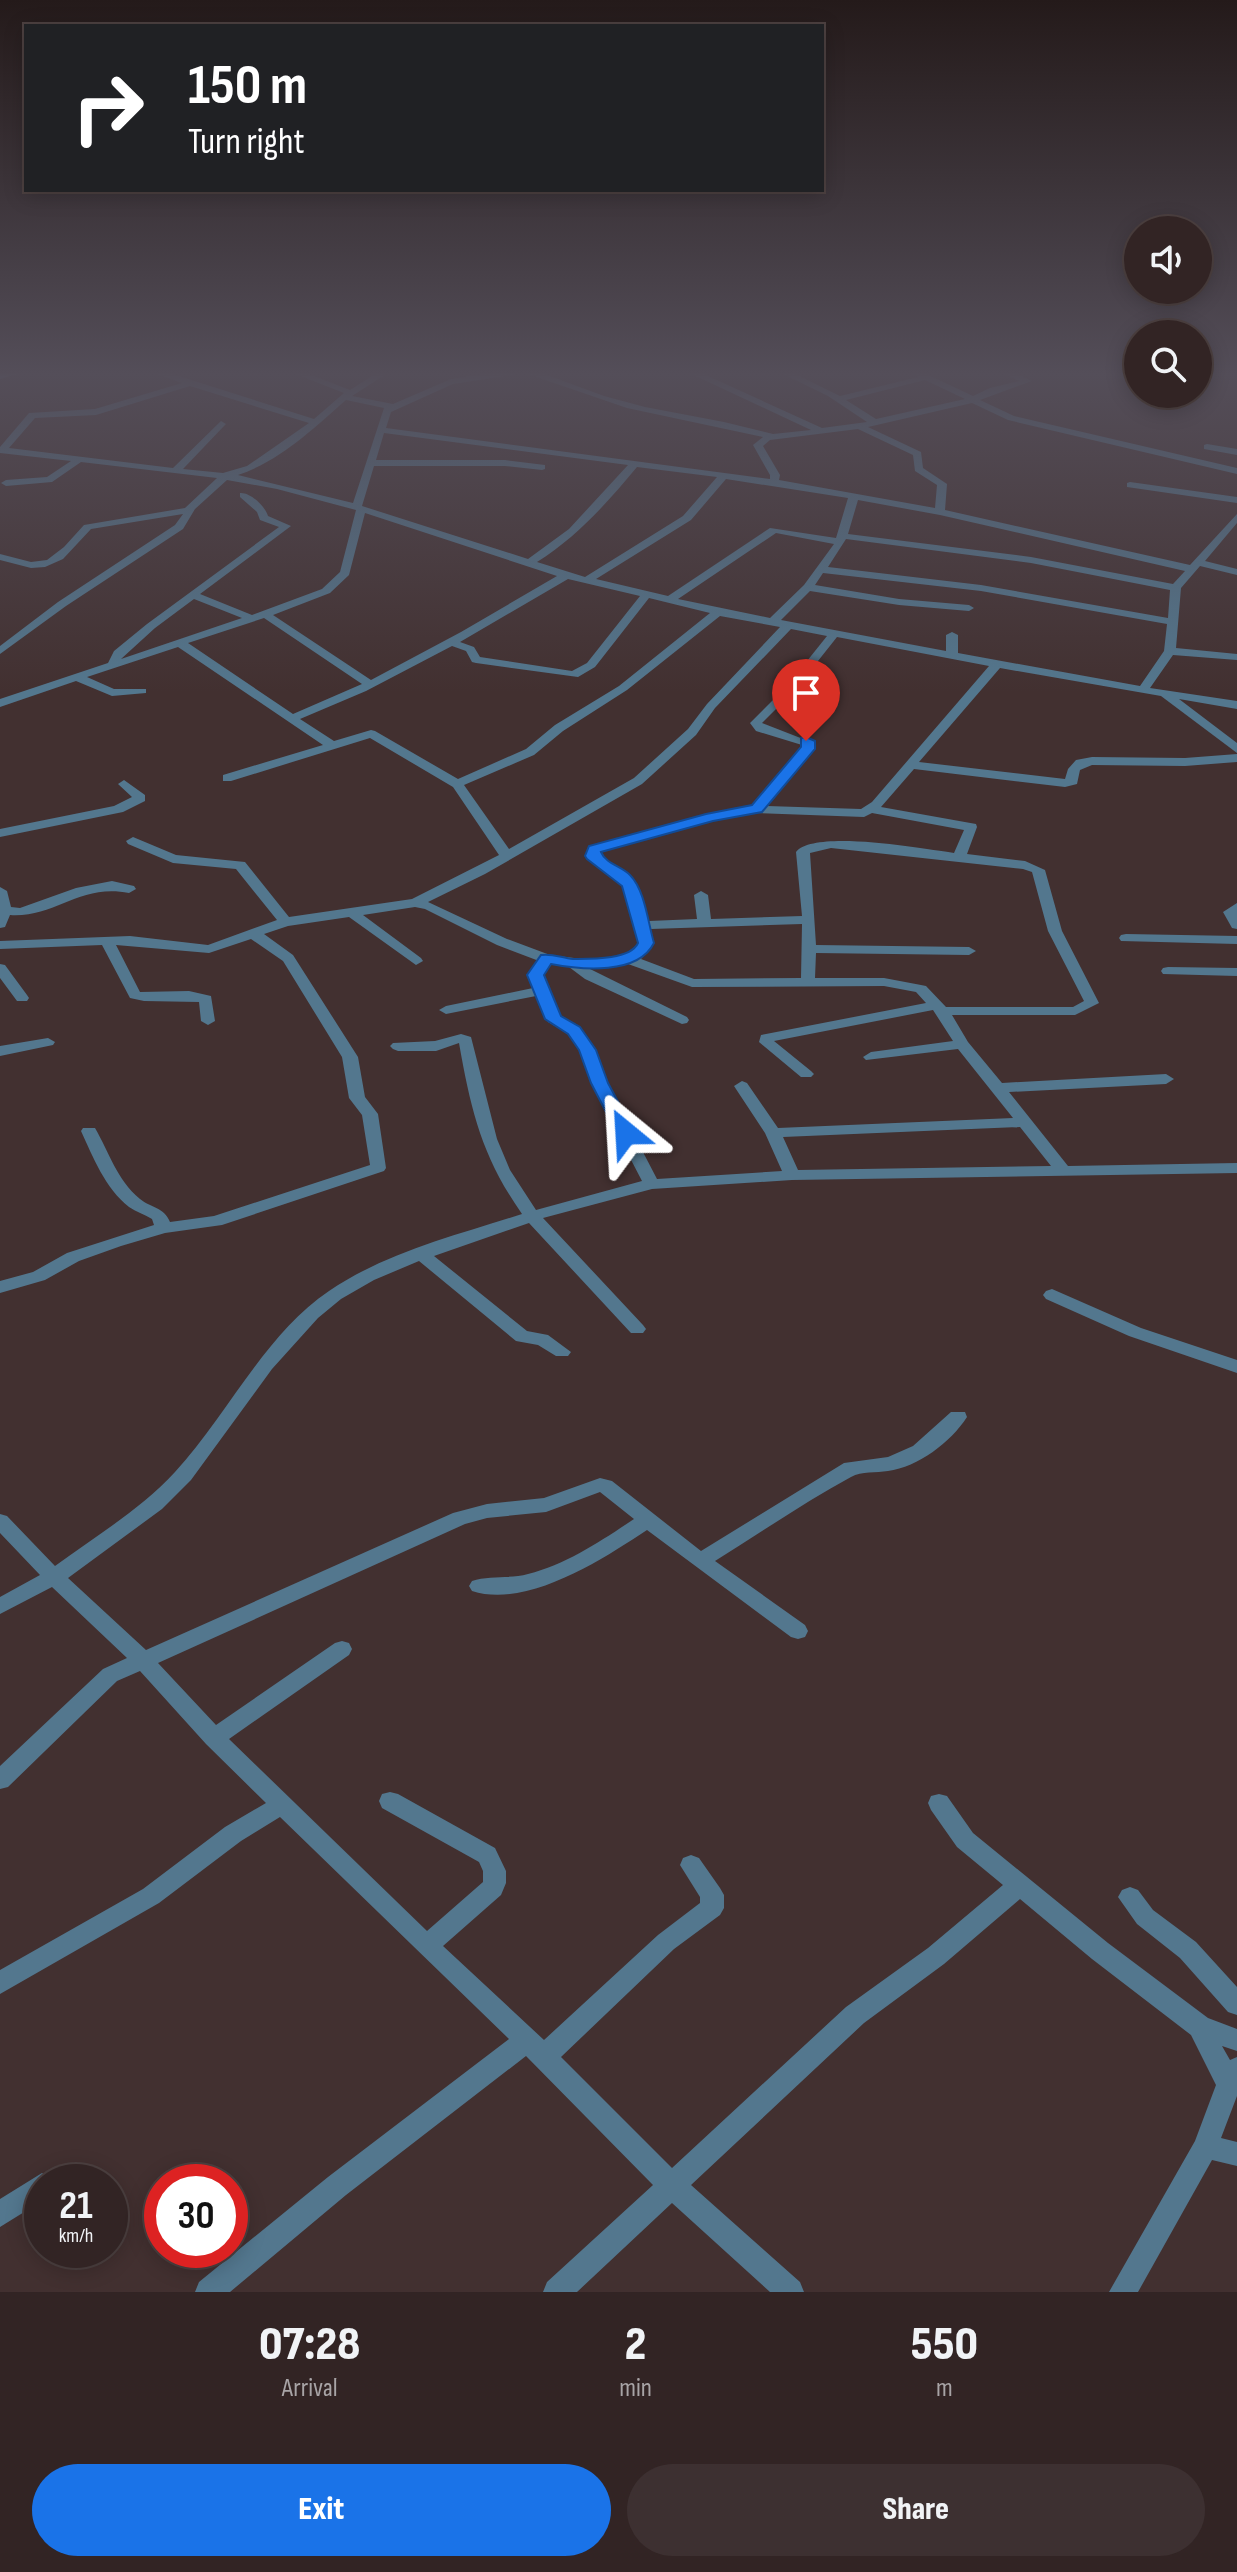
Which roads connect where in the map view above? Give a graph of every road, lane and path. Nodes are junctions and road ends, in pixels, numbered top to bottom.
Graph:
1 (52, 478) edge
2 (223, 478) edge
3 (235, 478) edge
4 (367, 478) edge
5 (622, 478) edge
6 (721, 478) edge
7 (745, 478) edge
8 (775, 478) edge
9 (932, 478) edge
10 (774, 482) junction
11 (6, 483) dead end
12 (1130, 485) dead end
13 (243, 495) dead end
14 (854, 496) junction
15 (1237, 500) edge
16 (359, 508) junction
17 (189, 509) junction
18 (940, 512) junction
19 (1237, 517) edge
20 (842, 539) junction
21 (0, 557) edge
22 (529, 563) junction
23 (1196, 566) junction
24 (819, 569) junction
25 (1237, 572) edge
26 (566, 575) junction
27 (587, 580) junction
28 (808, 587) junction
29 (1176, 588) junction
30 (646, 595) junction
31 (195, 596) junction
32 (668, 601) junction
33 (969, 608) dead end
34 (718, 612) junction
35 (265, 614) junction
36 (253, 619) junction
37 (773, 622) junction
38 (1173, 622) junction
39 (788, 625) junction
40 (834, 634) junction
41 (952, 635) dead end
42 (180, 643) junction
43 (453, 643) junction
44 (1, 648) edge
45 (1170, 651) junction
46 (952, 655) junction
47 (1237, 657) edge
48 (997, 664) junction
49 (112, 666) junction
50 (79, 678) junction
51 (369, 684) junction
52 (1143, 690) junction
53 (142, 691) dead end
54 (1164, 693) junction
55 (0, 703) edge
56 (1237, 705) edge
57 (290, 719) junction
58 (331, 745) junction
59 (1237, 749) edge
60 (1237, 758) edge
61 (911, 765) junction
62 (227, 778) dead end
63 (124, 784) dead end
64 (457, 784) junction
65 (757, 809) junction
66 (871, 809) junction
67 (0, 833) edge
68 (133, 841) dead end
69 (506, 855) junction
70 (959, 857) junction
71 (129, 889) dead end
72 (0, 891) edge
73 (701, 895) dead end
74 (415, 903) junction
75 (1237, 907) edge
76 (351, 912) junction
77 (2, 918) edge
78 (809, 920) junction
79 (704, 921) junction
80 (285, 922) junction
81 (643, 925) junction
82 (1237, 925) edge
83 (254, 934) junction
84 (1126, 938) dead end
85 (106, 940) junction
86 (1237, 940) edge
87 (0, 945) edge
88 (809, 949) junction
89 (969, 951) dead end
90 (547, 959) junction
91 (629, 959) junction
92 (416, 961) dead end
93 (573, 963) junction
94 (0, 968) edge
95 (1168, 971) dead end
96 (1237, 972) edge
97 (808, 983) junction
98 (541, 991) junction
99 (22, 998) dead end
100 (939, 1008) junction
101 (446, 1010) dead end
102 (682, 1020) dead end
103 (208, 1021) dead end
104 (48, 1042) dead end
105 (962, 1044) junction
106 (398, 1046) dead end
107 (0, 1051) edge
108 (871, 1057) dead end
109 (806, 1074) dead end
110 (1166, 1079) dead end
111 (742, 1086) dead end
112 (999, 1088) junction
113 (1027, 1122) junction
114 (89, 1131) dead end
115 (773, 1133) junction
116 (1237, 1168) edge
117 (1064, 1171) junction
118 (792, 1175) junction
119 (652, 1184) junction
120 (532, 1216) junction
121 (164, 1228) junction
122 (421, 1254) junction
123 (0, 1287) edge
124 (1052, 1295) dead end
125 (637, 1329) dead end
126 (562, 1352) dead end
127 (1237, 1367) edge
128 (958, 1417) dead end
129 (648, 1520) junction
130 (0, 1521) edge
131 (700, 1561) junction
132 (54, 1577) junction
133 (479, 1586) dead end
134 (0, 1606) edge
135 (798, 1631) dead end
136 (342, 1649) dead end
137 (144, 1661) junction
138 (214, 1738) junction
139 (0, 1780) edge
140 (390, 1801) dead end
141 (939, 1803) dead end
142 (281, 1805) junction
143 (691, 1865) dead end
144 (1019, 1886) junction
145 (1130, 1897) dead end
146 (426, 1946) junction
147 (0, 1983) edge
148 (1237, 2004) edge
149 (1200, 2027) junction
150 (1237, 2040) edge
151 (535, 2049) junction
152 (1233, 2077) edge
153 (1206, 2146) junction
154 (1237, 2154) edge
155 (671, 2185) junction
156 (24, 2198) edge
157 (0, 2214) edge
158 (209, 2292) edge
159 (557, 2292) edge
160 (790, 2292) edge
161 (1123, 2292) edge

1 - 11 street
2 - 17 street
3 - 16 street
4 - 16 street
5 - 22 street
6 - 27 street
7 - 10 street
8 - 10 street
9 - 18 street
10 - 14 street
12 - 15 street
13 - 31 street
14 - 18 street
14 - 20 street
16 - 22 street
16 - 35 street
17 - 21 street
17 - 44 street
18 - 23 street
19 - 23 street
20 - 24 street
20 - 29 street
20 - 32 street
22 - 26 street
23 - 25 street
23 - 29 street
24 - 28 street
24 - 38 street
26 - 27 street
26 - 43 street
27 - 30 street
28 - 33 street
28 - 37 street
29 - 38 street
30 - 32 street
30 - 43 street
31 - 36 street
31 - 49 street
32 - 34 street
34 - 37 street
34 - 64 street
35 - 36 street
35 - 51 street
36 - 42 street
37 - 39 street
38 - 45 street
39 - 40 street
39 - 69 street
40 - 46 street
40 - 65 street
41 - 46 street
42 - 49 street
42 - 57 street
43 - 51 street
45 - 47 street
45 - 52 street
46 - 48 street
48 - 52 street
48 - 61 street
49 - 50 street
50 - 53 street
50 - 55 street
51 - 57 street
52 - 54 street
54 - 56 street
54 - 59 street
57 - 58 street
58 - 62 street
58 - 64 street
60 - 61 street
61 - 66 street
63 - 67 street
64 - 69 street
65 - 66 street
65 - 81 street
66 - 70 street
68 - 80 street
69 - 74 street
70 - 78 street
70 - 100 street
71 - 77 street
72 - 77 street
73 - 79 street
74 - 76 street
74 - 90 street
75 - 82 street
76 - 80 street
76 - 92 street
78 - 79 street
78 - 88 street
79 - 81 street
80 - 83 street
81 - 91 street
83 - 85 street
83 - 121 street
84 - 86 street
85 - 87 street
85 - 103 street
88 - 89 street
88 - 97 street
90 - 93 street
90 - 98 street
91 - 93 street
91 - 97 street
93 - 102 street
94 - 99 street
95 - 96 street
97 - 100 street
98 - 101 street
98 - 119 street
100 - 105 street
100 - 109 street
104 - 107 street
105 - 108 street
105 - 112 street
106 - 120 street
110 - 112 street
111 - 115 street
112 - 113 street
113 - 115 street
113 - 117 street
114 - 121 street
115 - 118 street
116 - 117 street
117 - 118 street
118 - 119 street
119 - 120 street
120 - 122 street
120 - 125 street
121 - 123 street
122 - 126 street
122 - 132 street
124 - 127 street
128 - 131 street
129 - 131 street
129 - 133 street
129 - 137 street
130 - 132 street
131 - 135 street
132 - 134 street
132 - 137 street
136 - 138 street
137 - 138 street
137 - 139 street
138 - 142 street
140 - 146 street
141 - 144 street
142 - 146 street
142 - 147 street
143 - 151 street
144 - 149 street
144 - 155 street
145 - 148 street
146 - 151 street
149 - 150 street
149 - 152 street
151 - 155 street
151 - 158 street
152 - 153 street
153 - 154 street
153 - 161 street
155 - 159 street
155 - 160 street
156 - 157 street

